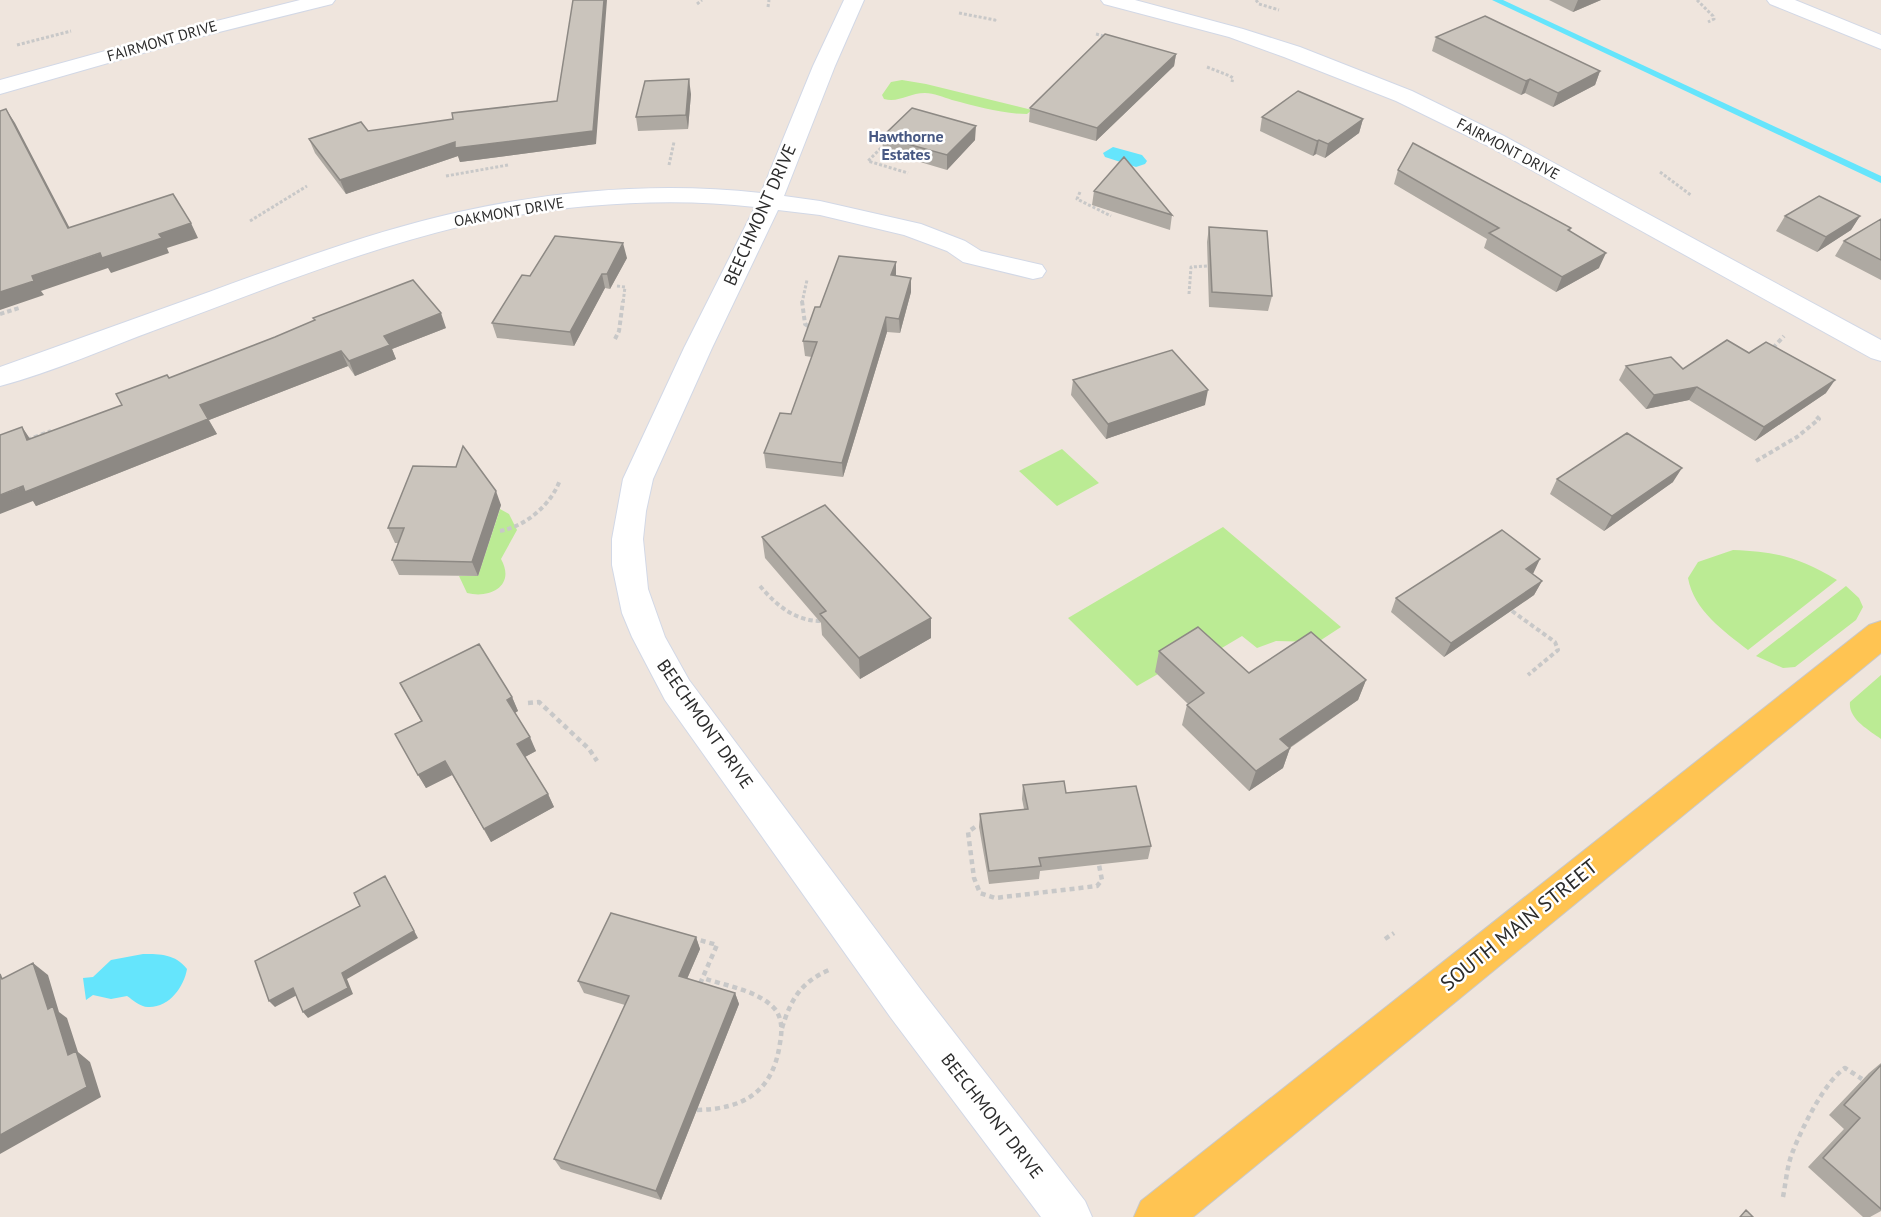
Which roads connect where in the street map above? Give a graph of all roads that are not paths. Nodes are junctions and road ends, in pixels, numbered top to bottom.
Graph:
1 (325, 0) edge
2 (854, 0) edge
3 (1111, 0) edge
4 (1777, 0) edge
5 (1881, 43) edge
6 (0, 87) edge
7 (768, 202) junction
8 (1033, 271) dead end
9 (1881, 352) edge
10 (0, 377) edge
11 (1881, 634) edge
12 (1069, 1217) edge
13 (1157, 1217) edge

1 - 6 street, FAIRMONT DRIVE
2 - 7 street, BEECHMONT DRIVE
3 - 9 street, FAIRMONT DRIVE
4 - 5 street
7 - 8 street, OAKMONT DRIVE
7 - 10 street, OAKMONT DRIVE
7 - 12 street, BEECHMONT DRIVE
11 - 13 main road, SOUTH MAIN STREET

